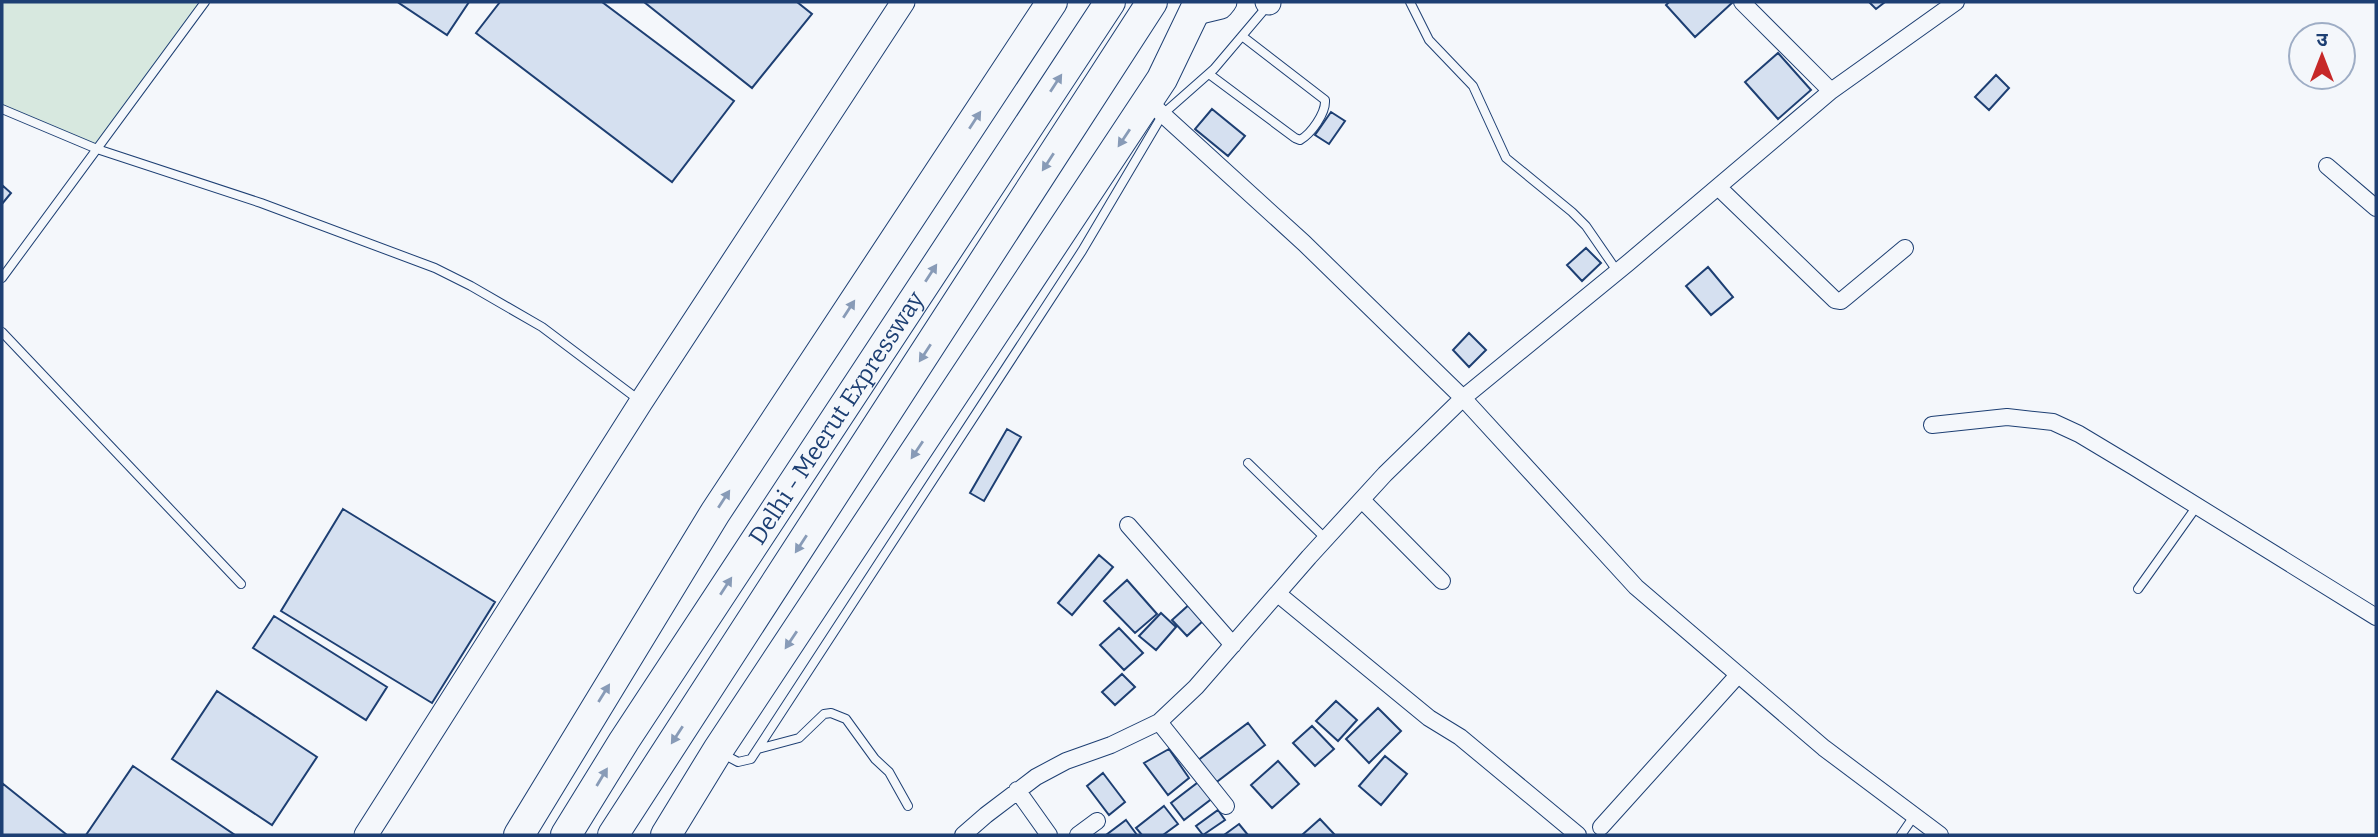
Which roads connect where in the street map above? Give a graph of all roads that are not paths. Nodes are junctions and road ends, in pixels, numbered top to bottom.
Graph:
1 (205, 2) edge
2 (904, 2) edge
3 (1052, 2) edge
4 (1110, 2) edge
5 (1152, 2) edge
6 (1225, 2) edge
7 (1269, 2) edge
8 (1410, 2) edge
9 (1742, 2) edge
10 (1955, 2) edge
11 (1195, 8) edge
12 (1242, 36) junction
13 (1209, 74) junction
14 (1831, 91) junction
15 (1155, 108) junction
16 (2, 109) edge
17 (97, 149) junction
18 (2327, 166) dead end
19 (1718, 187) junction
20 (2376, 208) edge
21 (1905, 248) dead end
22 (1617, 271) junction
23 (2, 278) edge
24 (2, 332) edge
25 (1463, 398) junction
26 (641, 402) junction
27 (1932, 425) dead end
28 (1248, 463) dead end
29 (1362, 500) junction
30 (2197, 506) junction
31 (1128, 525) dead end
32 (1326, 539) junction
33 (1442, 581) dead end
34 (241, 584) dead end
35 (2137, 589) dead end
36 (1278, 594) junction
37 (2376, 617) edge
38 (1234, 645) junction
39 (1738, 675) junction
40 (1159, 722) junction
41 (758, 749) junction
42 (718, 750) junction
43 (1017, 790) junction
44 (908, 806) dead end
45 (1226, 806) dead end
46 (1914, 816) junction
47 (1097, 821) dead end
48 (1601, 827) dead end
49 (366, 835) edge
50 (519, 835) edge
51 (566, 835) edge
52 (612, 835) edge
53 (666, 835) edge
54 (963, 835) edge
55 (1049, 835) edge
56 (1077, 835) edge
57 (1578, 835) edge
58 (1901, 835) edge
59 (1940, 835) edge

1 - 17 lane
2 - 26 main road
50 -> 3 highway
51 -> 4 highway, Delhi - Meerut Expressway
5 -> 52 highway, Delhi - Meerut Expressway
6 - 11 main road
7 - 12 lane
8 - 22 lane
9 - 14 street
10 - 14 street
11 - 15 highway
12 - 13 lane
12 - 13 lane
13 - 15 lane
14 - 19 street
15 - 25 street
15 - 41 lane
15 -> 42 highway
16 - 17 lane
17 - 23 lane
17 - 26 lane
18 - 20 street
19 - 21 street
19 - 22 street
22 - 25 street
24 - 34 lane
25 - 29 street
25 - 39 street
26 - 49 main road
27 - 30 street
28 - 32 lane
29 - 32 street
29 - 33 street
30 - 35 lane
30 - 37 street
31 - 38 street
32 - 36 street
36 - 38 street
36 - 57 street
38 - 40 street
39 - 46 street
39 - 48 street
40 - 43 street
40 - 45 street
41 - 42 lane
41 - 44 lane
42 - 53 highway
43 - 54 street
43 - 55 street
46 - 58 lane
46 - 59 street
47 - 56 street

